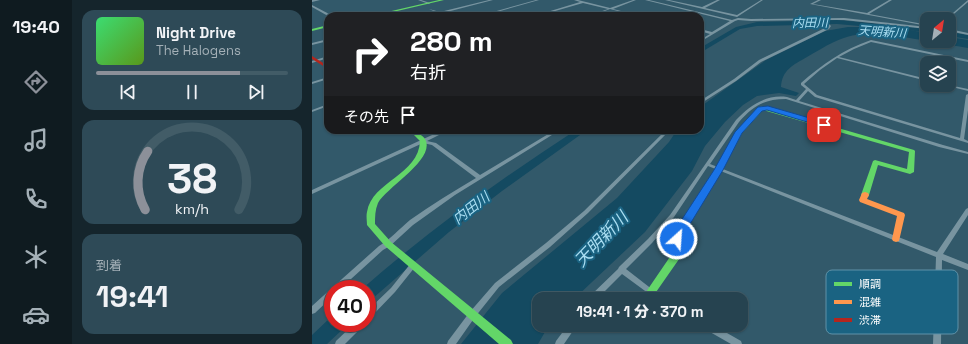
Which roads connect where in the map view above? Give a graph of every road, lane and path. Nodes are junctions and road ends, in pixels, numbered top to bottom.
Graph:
1 (319, 0) edge
2 (419, 0) edge
3 (443, 0) edge
4 (492, 0) edge
5 (538, 0) edge
6 (575, 0) edge
7 (588, 0) edge
8 (635, 0) edge
9 (646, 0) edge
10 (666, 0) edge
11 (670, 0) edge
12 (719, 0) edge
13 (762, 0) edge
14 (820, 0) edge
15 (891, 0) edge
16 (312, 1) edge
17 (582, 2) junction
18 (968, 2) edge
19 (662, 4) junction
20 (312, 6) edge
21 (430, 6) junction
22 (703, 8) junction
23 (610, 9) junction
24 (395, 12) edge
25 (439, 12) edge
26 (444, 12) edge
27 (494, 12) edge
28 (548, 12) edge
29 (601, 12) edge
30 (623, 12) edge
31 (696, 12) edge
32 (956, 12) edge
33 (324, 13) edge
34 (704, 14) edge
35 (867, 14) junction
36 (738, 17) junction
37 (821, 19) junction
38 (732, 21) junction
39 (920, 23) edge
40 (324, 27) edge
41 (920, 27) edge
42 (312, 30) edge
43 (704, 31) edge
44 (956, 31) edge
45 (711, 33) junction
46 (968, 34) edge
47 (704, 38) edge
48 (324, 41) edge
49 (312, 44) edge
50 (836, 57) junction
51 (324, 58) edge
52 (314, 60) edge
53 (968, 61) edge
54 (324, 66) edge
55 (920, 78) edge
56 (324, 79) edge
57 (312, 83) edge
58 (956, 87) edge
59 (807, 90) junction
60 (968, 90) edge
61 (968, 95) edge
62 (704, 100) edge
63 (797, 101) junction
64 (324, 106) edge
65 (312, 111) edge
66 (416, 134) edge
67 (438, 134) edge
68 (552, 134) edge
69 (664, 134) edge
70 (962, 139) junction
71 (423, 141) junction
72 (968, 142) edge
73 (968, 153) edge
74 (707, 164) junction
75 (718, 170) junction
76 (480, 178) junction
77 (312, 192) edge
78 (968, 210) edge
79 (896, 239) junction
80 (388, 244) junction
81 (939, 256) junction
82 (413, 265) junction
83 (968, 267) edge
84 (621, 269) junction
85 (939, 270) edge
86 (345, 280) edge
87 (599, 292) edge
88 (651, 292) joint
89 (324, 300) edge
90 (376, 307) edge
91 (312, 311) edge
92 (472, 315) junction
93 (351, 332) edge
94 (568, 332) edge
95 (718, 332) edge
96 (937, 334) edge
97 (339, 344) edge
98 (451, 344) edge
99 (506, 344) edge
100 (559, 344) edge
101 (738, 344) edge
102 (937, 344) edge

1 - 16 street
2 - 21 street
3 - 21 street
4 - 26 street
5 - 27 street
6 - 17 street
7 - 17 street
8 - 23 street
9 - 19 street
10 - 11 street
11 - 19 street
11 - 22 street
12 - 22 street
13 - 36 street
14 - 35 street
15 - 35 street
17 - 23 street
17 - 28 street
18 - 32 street
19 - 31 street
20 - 33 street
21 - 24 street
21 - 25 street
22 - 36 street
23 - 29 street
23 - 30 street
34 - 38 street
35 - 39 street
36 - 37 street
36 - 38 street
37 - 41 street
37 - 62 street
38 - 45 street
40 - 42 street
43 - 45 street
44 - 46 street
45 - 47 street
48 - 49 street
50 - 53 street
50 - 55 street
50 - 59 street
51 - 52 street
52 - 54 street
56 - 57 street
58 - 60 street
59 - 63 street
59 - 70 street
61 - 70 street
63 - 73 street
63 - 74 street
64 - 65 street
66 - 71 street
67 - 71 street
68 - 76 street
69 - 92 street
70 - 72 street
71 - 76 street
71 - 77 street
71 - 80 street
74 - 75 street
74 - 84 street
75 - 79 street
75 - 79 street
75 - 88 street
76 - 80 street
78 - 81 street
79 - 81 street
80 - 82 street
80 - 86 street
81 - 83 street
81 - 85 street
82 - 90 street
82 - 92 street
84 - 87 street
84 - 88 street
89 - 91 street
92 - 98 street
92 - 99 street
93 - 97 street
94 - 100 street
95 - 101 street
96 - 102 street

